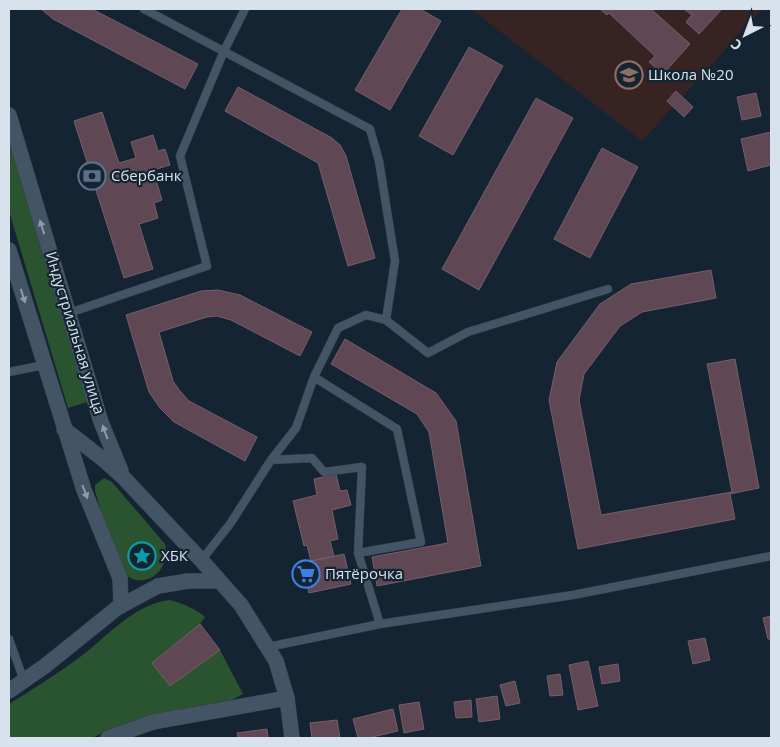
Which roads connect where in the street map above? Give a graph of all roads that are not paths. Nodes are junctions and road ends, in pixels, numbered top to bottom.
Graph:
1 (144, 9) edge
2 (245, 9) edge
3 (224, 51) junction
4 (9, 115) edge
5 (9, 250) edge
6 (608, 289) dead end
7 (69, 313) junction
8 (386, 320) junction
9 (44, 364) junction
10 (10, 374) edge
11 (314, 377) junction
12 (64, 430) junction
13 (271, 460) junction
14 (123, 477) junction
15 (358, 553) junction
16 (771, 556) edge
17 (202, 561) junction
18 (219, 581) junction
19 (122, 606) junction
20 (380, 624) junction
21 (9, 639) edge
22 (268, 647) junction
23 (24, 681) junction
24 (9, 691) edge
25 (287, 698) junction
26 (108, 738) edge
27 (292, 738) edge

1 - 3 lane
2 - 3 lane
3 - 7 lane
3 - 8 lane
7 -> 4 main road, Индустриальная улица
5 -> 9 main road
6 - 8 lane
14 -> 7 main road, Индустриальная улица
8 - 11 lane
9 - 10 lane
9 - 12 main road
11 - 13 lane
11 - 15 lane
12 - 14 main road
12 -> 19 main road
13 - 15 lane
13 - 17 lane
14 - 17 main road
15 - 20 lane
16 - 20 lane
17 - 18 main road
18 - 19 main road
18 - 22 main road
19 - 23 main road
20 - 22 lane
21 - 23 lane
22 - 25 main road
23 - 24 main road
25 - 26 main road
25 - 27 main road

